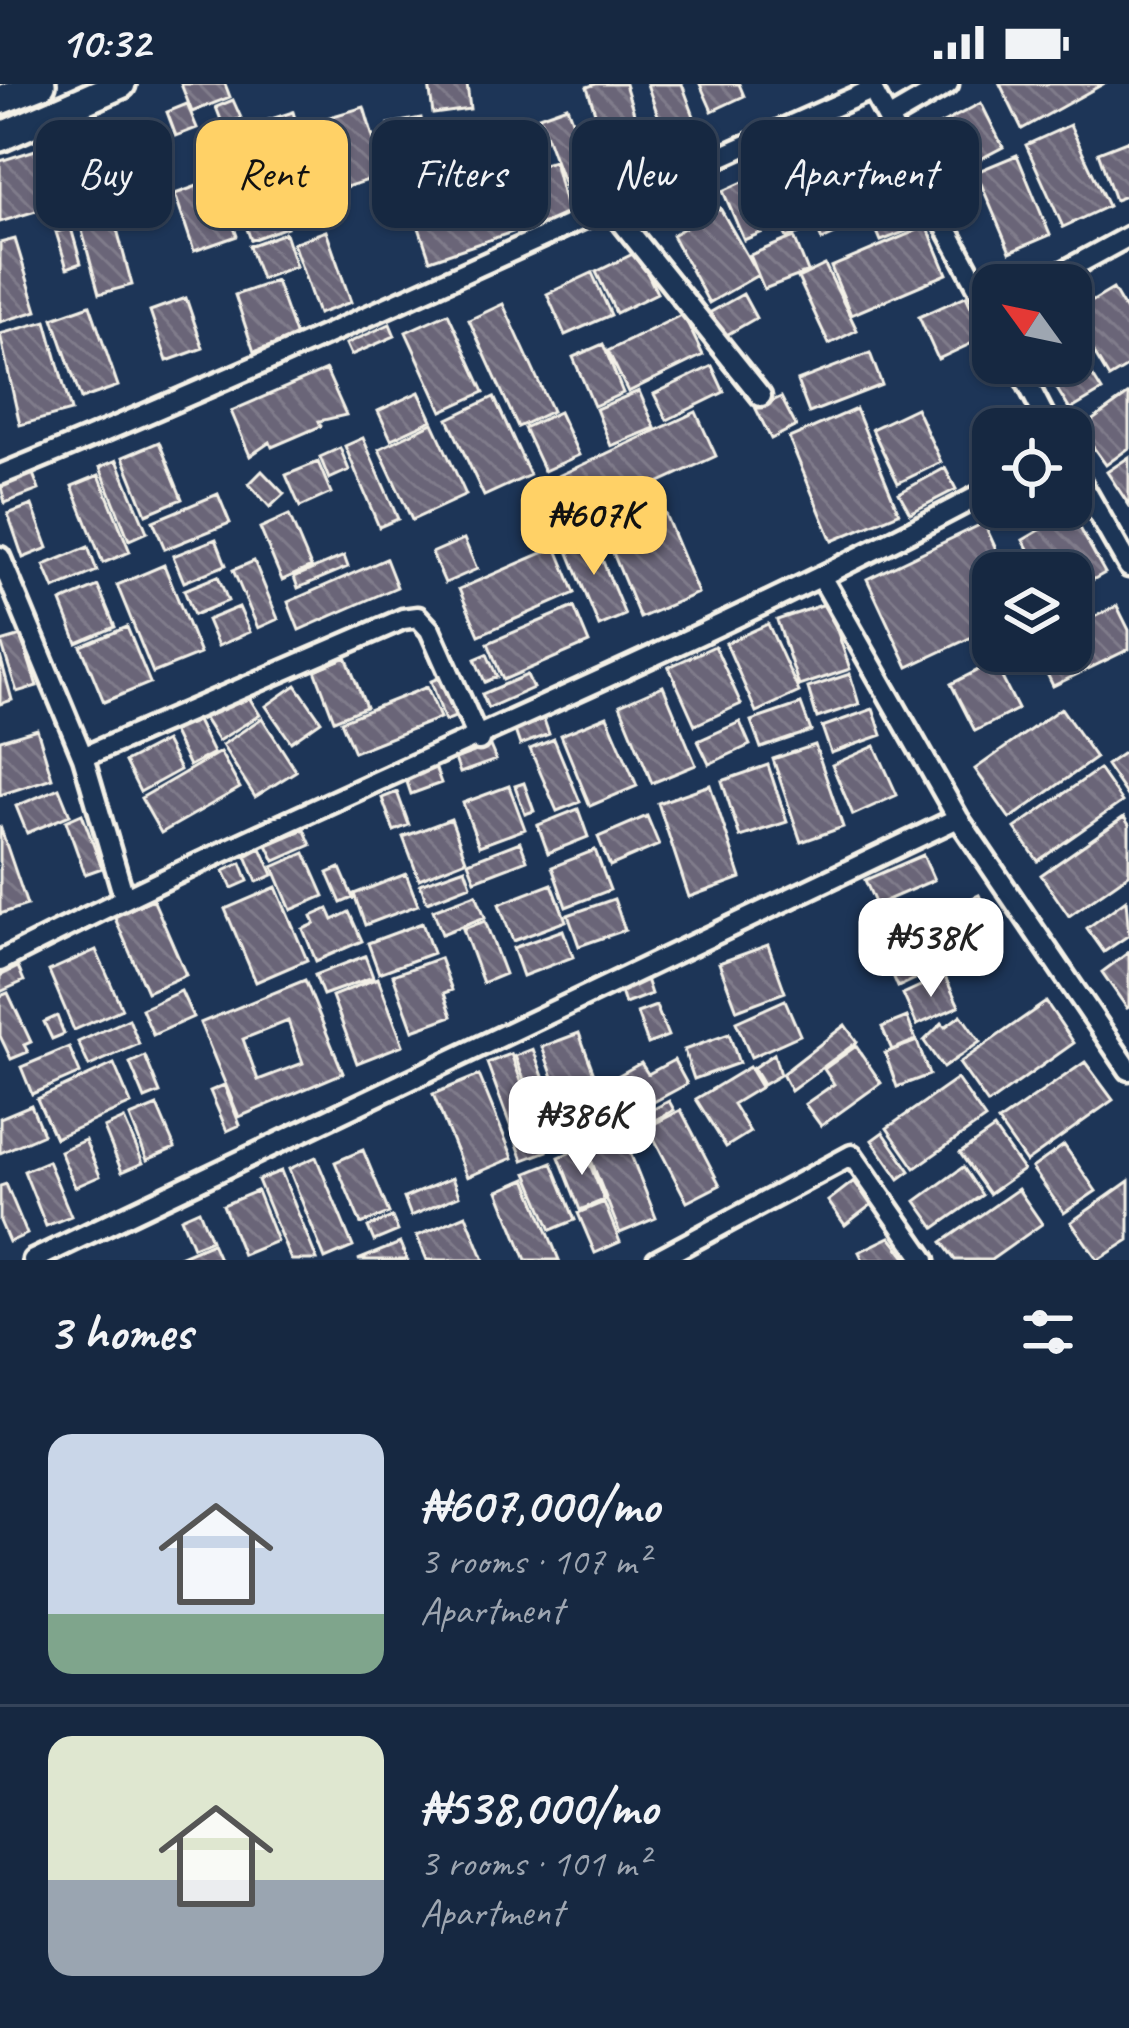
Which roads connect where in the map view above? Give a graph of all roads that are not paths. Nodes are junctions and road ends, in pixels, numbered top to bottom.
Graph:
1 (41, 84) edge
2 (121, 84) edge
3 (948, 84) edge
4 (870, 87) edge
5 (0, 100) edge
6 (887, 119) junction
7 (0, 137) edge
8 (717, 156) edge
9 (572, 222) edge
10 (626, 228) edge
11 (1129, 236) edge
12 (1078, 264) edge
13 (972, 275) edge
14 (761, 396) dead end
15 (0, 475) edge
16 (972, 499) edge
17 (1092, 502) edge
18 (0, 557) edge
19 (1129, 567) edge
20 (823, 580) junction
21 (479, 740) junction
22 (83, 757) junction
23 (958, 818) junction
24 (124, 897) junction
25 (0, 962) edge
26 (1129, 1070) edge
27 (33, 1260) edge
28 (657, 1260) edge
29 (925, 1260) edge

1 - 5 main road
2 - 7 main road
3 - 6 street
4 - 6 street
4 - 8 street
6 - 13 street
9 - 15 street
10 - 14 street
11 - 12 street
16 - 20 street
17 - 19 street
18 - 22 street
20 - 21 street
20 - 23 street
21 - 22 street
21 - 24 street
22 - 24 street
23 - 26 street
23 - 27 street
24 - 25 street
28 - 29 street

